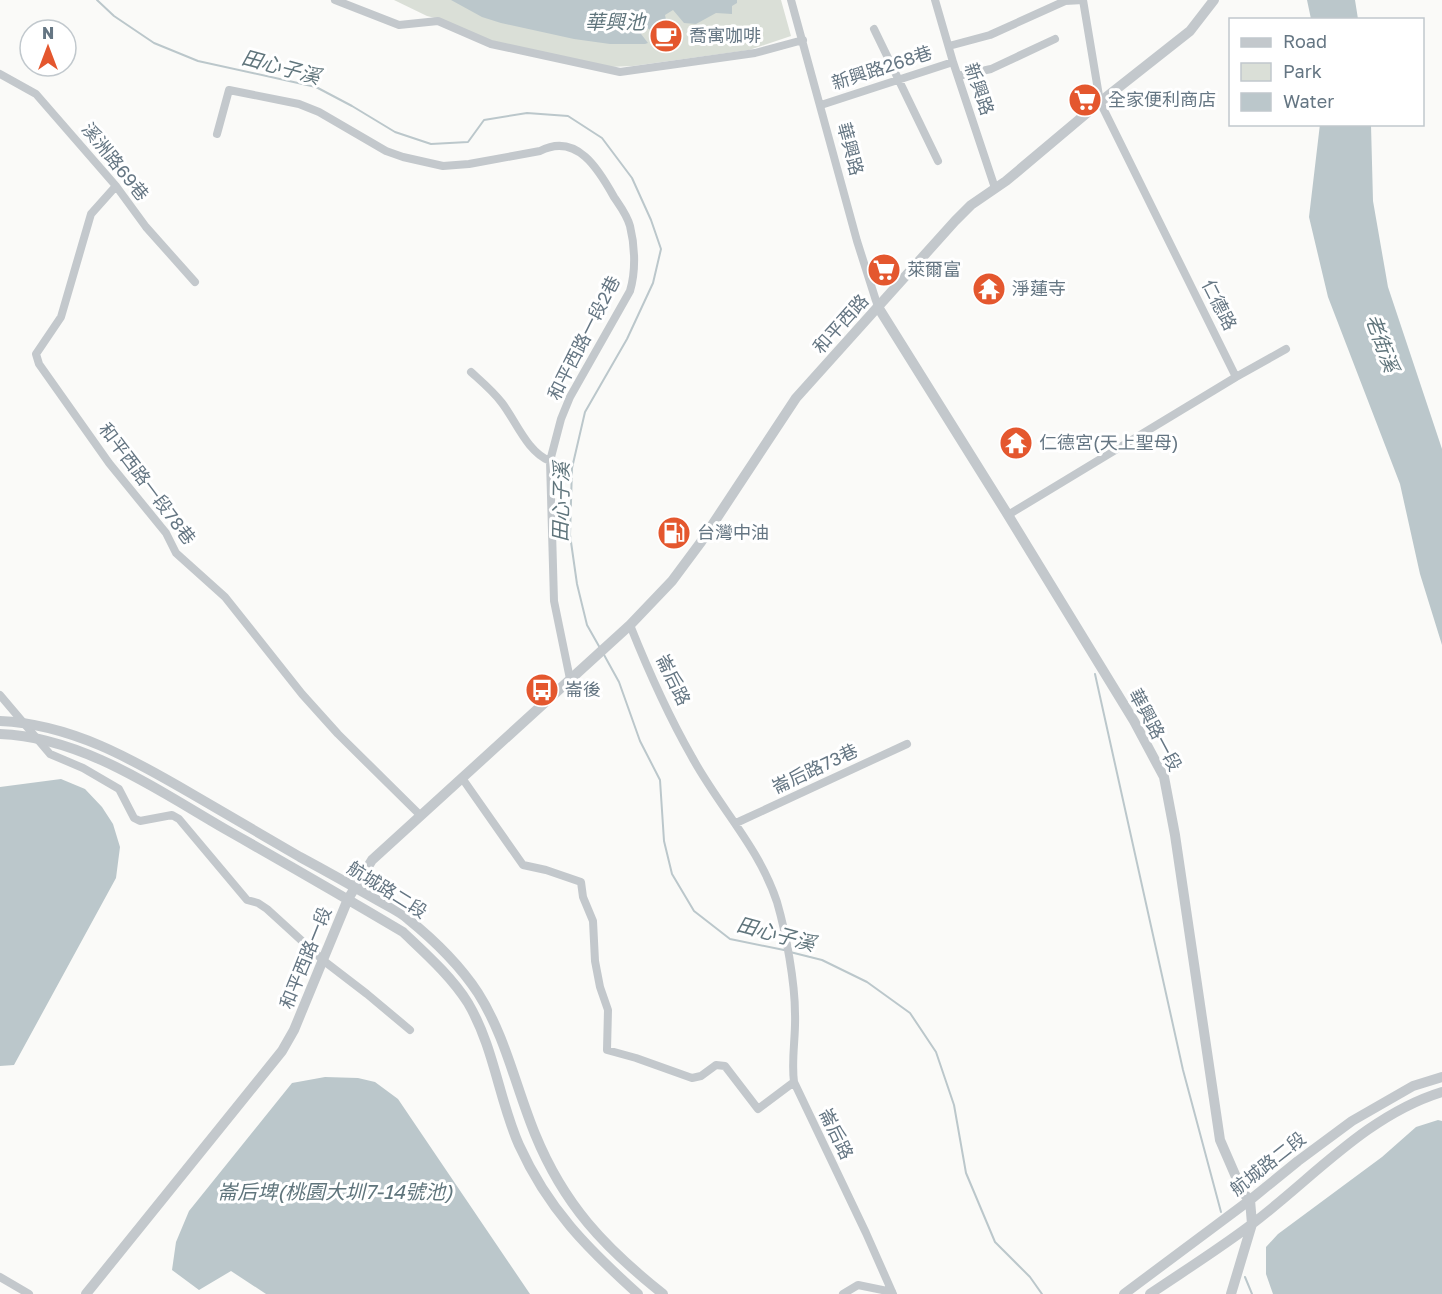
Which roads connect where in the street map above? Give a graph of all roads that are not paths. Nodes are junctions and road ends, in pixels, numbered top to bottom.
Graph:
1 (335, 0) edge
2 (791, 0) edge
3 (935, 0) edge
4 (1083, 0) edge
5 (1214, 0) edge
6 (874, 29) dead end
7 (1055, 39) dead end
8 (803, 40) junction
9 (949, 46) junction
10 (953, 62) junction
11 (0, 74) edge
12 (958, 76) junction
13 (897, 80) junction
14 (1100, 102) junction
15 (821, 105) junction
16 (218, 134) dead end
17 (938, 161) dead end
18 (116, 186) junction
19 (995, 188) junction
20 (195, 282) dead end
21 (878, 307) junction
22 (1286, 350) dead end
23 (471, 372) dead end
24 (1236, 378) junction
25 (550, 461) junction
26 (1008, 515) junction
27 (630, 625) junction
28 (586, 664) joint
29 (570, 679) junction
30 (0, 695) edge
31 (0, 721) edge
32 (21, 722) junction
33 (0, 734) edge
34 (37, 739) junction
35 (907, 744) dead end
36 (462, 778) junction
37 (420, 815) junction
38 (736, 823) junction
39 (355, 887) junction
40 (348, 899) junction
41 (323, 961) junction
42 (410, 1030) dead end
43 (1442, 1077) edge
44 (794, 1082) junction
45 (1442, 1092) edge
46 (1250, 1200) junction
47 (1252, 1224) junction
48 (0, 1276) edge
49 (893, 1293) edge
50 (29, 1294) edge
51 (87, 1294) edge
52 (638, 1294) edge
53 (663, 1294) edge
54 (843, 1294) edge
55 (1124, 1294) edge
56 (1150, 1294) edge
57 (1231, 1294) edge

1 - 8 street
2 - 8 street, 華興路
3 - 9 street, 新興路
4 - 9 street
4 - 14 street, 仁德路
5 - 14 street, 和平西路
6 - 13 street
7 - 12 street
8 - 15 street, 華興路
9 - 10 street, 新興路
10 - 12 street, 新興路
10 - 13 street, 新興路268巷
11 - 18 street, 溪洲路69巷
12 - 19 street, 新興路
13 - 15 street, 新興路268巷
13 - 17 street
14 - 19 street, 和平西路
14 - 24 street, 仁德路
15 - 21 street, 華興路
16 - 25 street, 和平西路一段2巷
18 - 20 street, 溪洲路69巷
18 - 37 street, 和平西路一段78巷
19 - 21 street, 和平西路
21 - 26 street, 華興路一段
21 - 27 street, 和平西路
22 - 24 street
23 - 25 street
24 - 26 street
25 - 29 street, 和平西路一段2巷
26 - 46 street, 華興路一段
27 - 28 street, 和平西路
27 - 38 street, 崙后路
28 - 29 street, 和平西路一段
29 - 36 street, 和平西路一段
30 - 32 street
31 - 32 street, 航城路二段
32 - 34 street
32 - 39 street, 航城路二段
33 - 34 street, 航城路二段
34 - 40 street, 航城路二段
34 - 41 street
35 - 38 street, 崙后路73巷
36 - 37 street, 和平西路一段
36 - 44 street
37 - 39 street, 和平西路一段
38 - 44 street, 崙后路
39 - 40 street, 和平西路一段
39 - 53 street, 航城路二段
40 - 41 street, 和平西路一段
40 - 52 street, 航城路二段
41 - 42 street
41 - 51 street, 和平西路一段
43 - 46 street, 航城路二段
44 - 49 street, 崙后路
45 - 47 street, 航城路二段
46 - 47 street, 華興路一段
46 - 55 street, 航城路二段
47 - 56 street, 航城路二段
47 - 57 street
48 - 50 street
49 - 54 street

